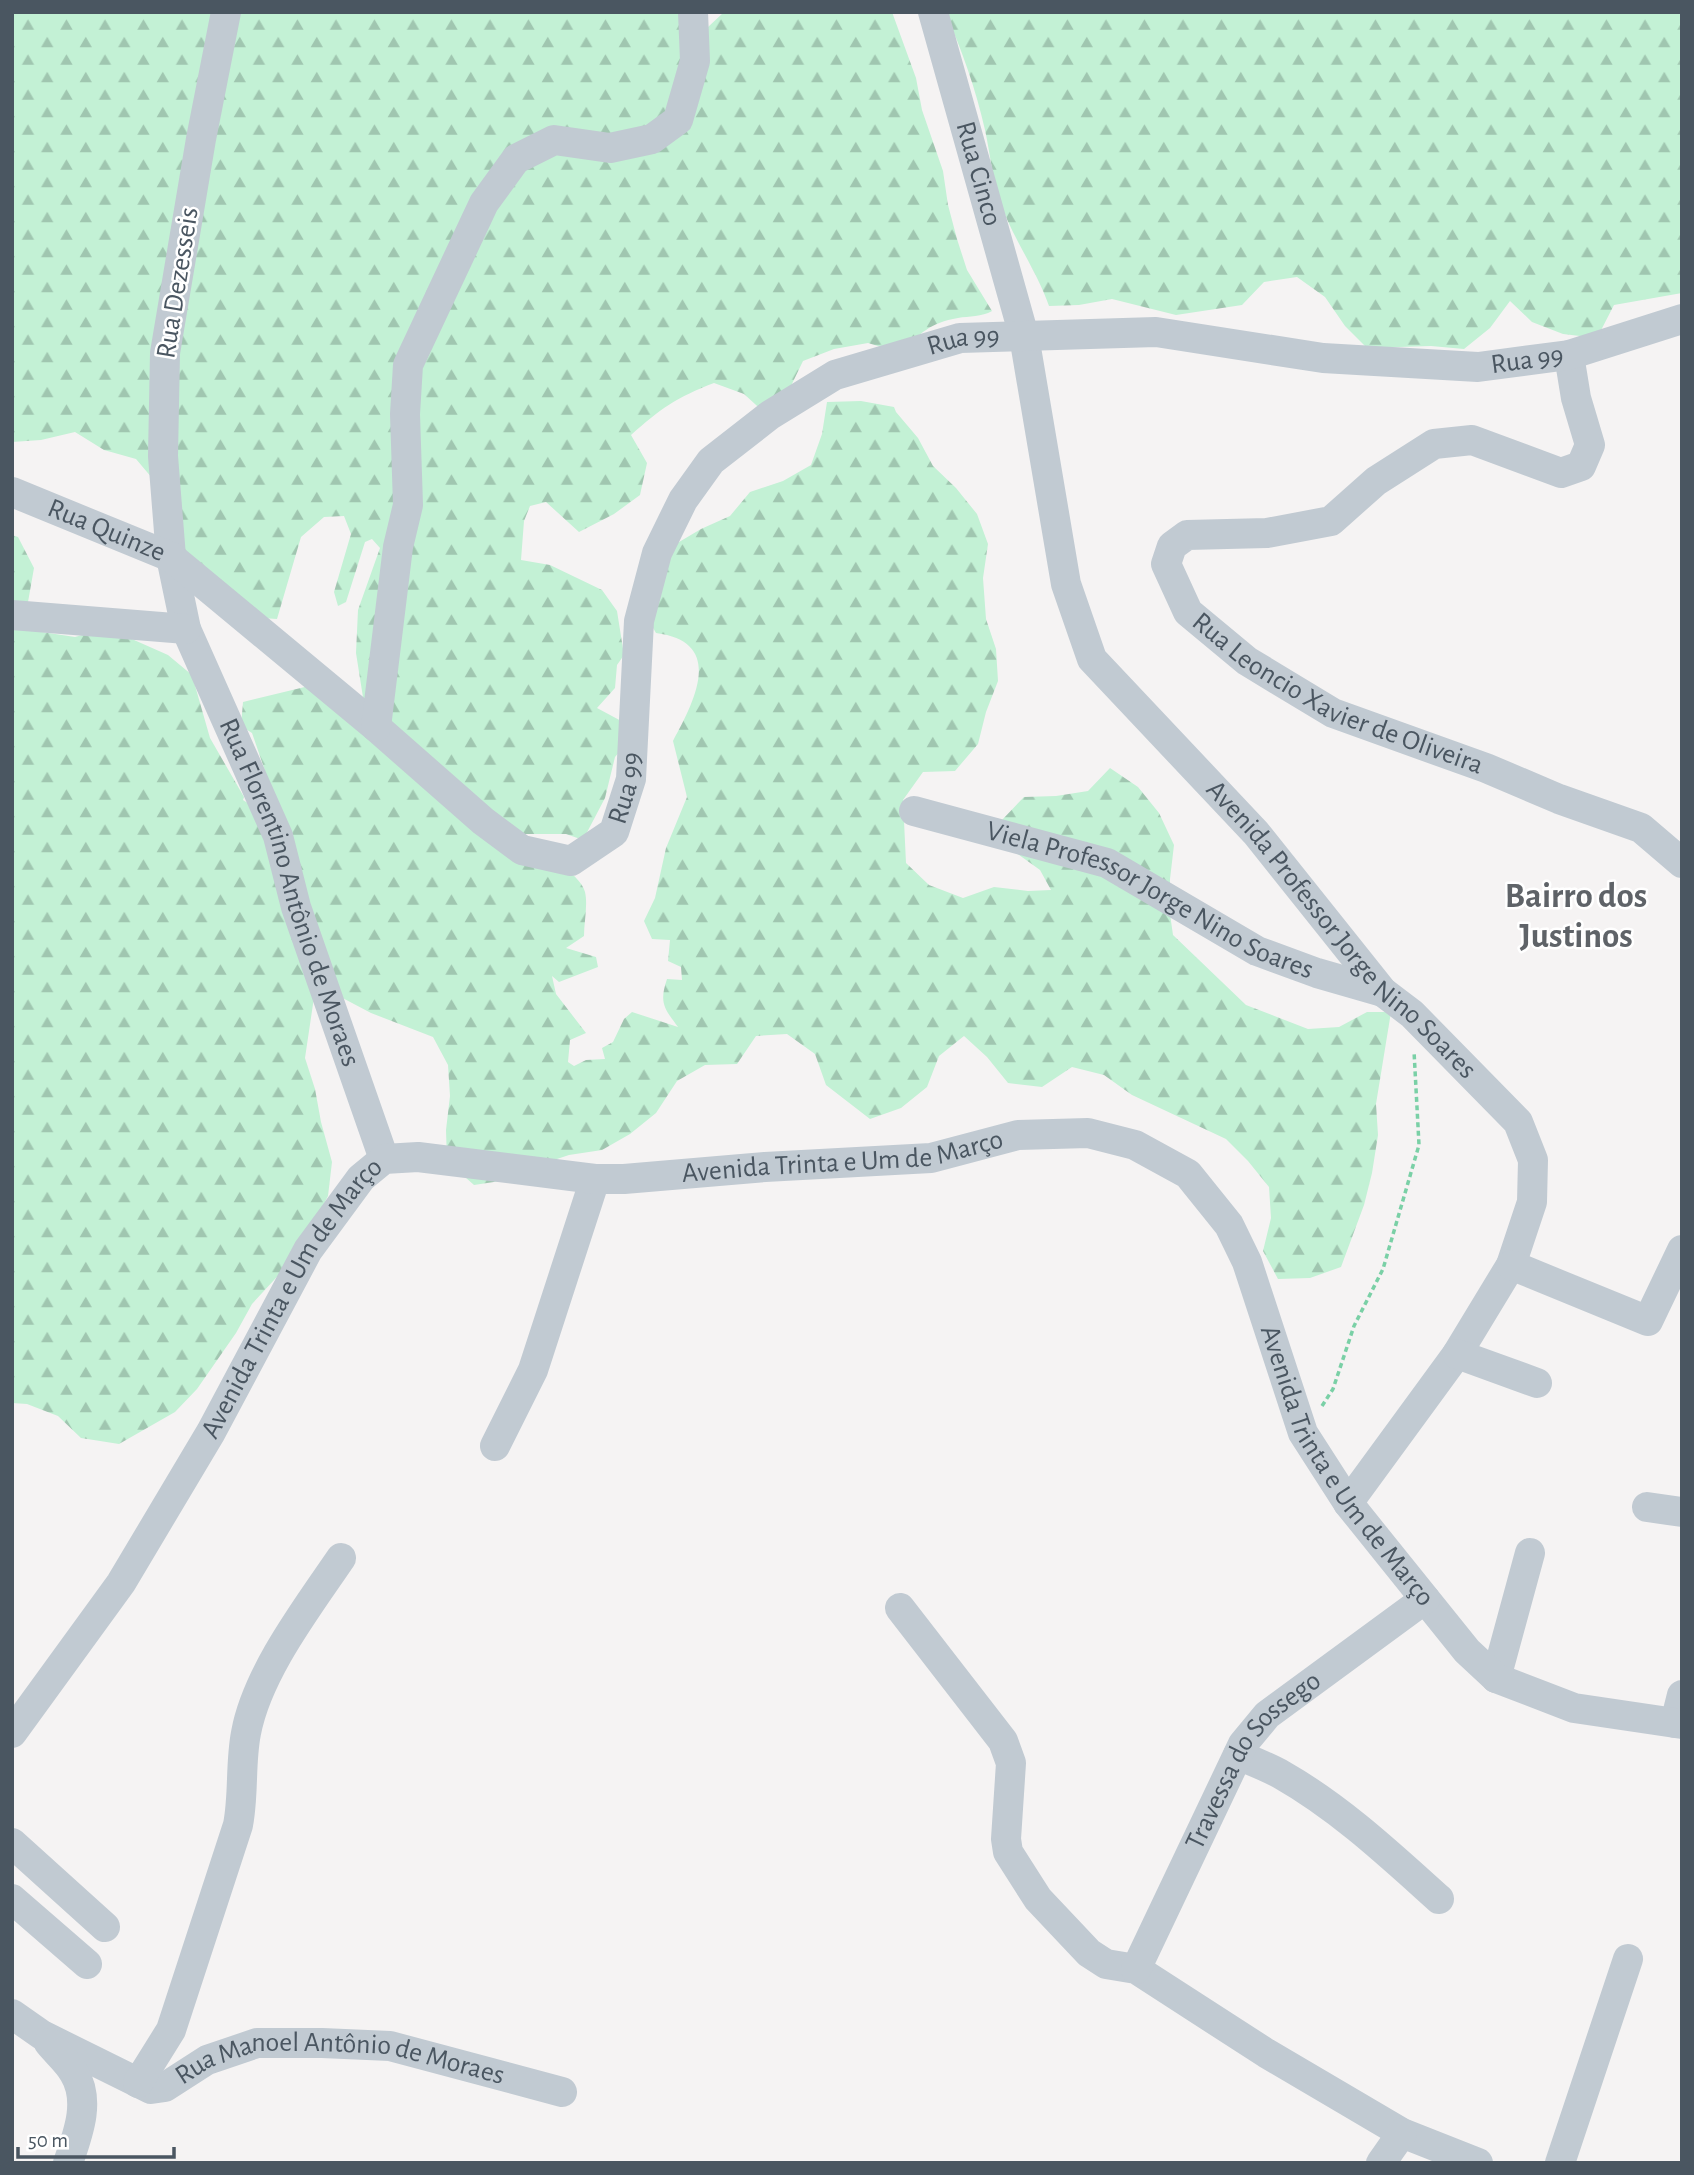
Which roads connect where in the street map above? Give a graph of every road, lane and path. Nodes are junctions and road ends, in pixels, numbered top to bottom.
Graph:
1 (226, 12) edge
2 (693, 12) edge
3 (933, 12) edge
4 (1682, 319) edge
5 (1024, 337) junction
6 (1569, 355) junction
7 (12, 492) edge
8 (171, 557) junction
9 (12, 615) edge
10 (186, 629) junction
11 (376, 727) junction
12 (914, 811) dead end
13 (1682, 863) edge
14 (1383, 992) junction
15 (1412, 1014) junction
16 (384, 1159) junction
17 (595, 1179) junction
18 (1682, 1250) edge
19 (1511, 1265) junction
20 (1457, 1354) junction
21 (1537, 1384) dead end
22 (1303, 1433) junction
23 (495, 1446) dead end
24 (1348, 1503) junction
25 (1647, 1507) dead end
26 (1682, 1513) edge
27 (1530, 1553) dead end
28 (341, 1558) dead end
29 (1425, 1599) junction
30 (900, 1608) dead end
31 (1496, 1678) junction
32 (1680, 1714) edge
33 (12, 1733) edge
34 (1238, 1755) junction
35 (12, 1843) edge
36 (12, 1899) edge
37 (1439, 1899) dead end
38 (105, 1927) dead end
39 (1628, 1959) dead end
40 (87, 1964) dead end
41 (1136, 1969) junction
42 (12, 2014) edge
43 (42, 2035) junction
44 (138, 2083) junction
45 (562, 2092) dead end
46 (1402, 2133) junction
47 (68, 2163) edge
48 (1381, 2163) edge
49 (1478, 2163) edge
50 (1560, 2163) edge

1 - 8 street, Rua Dezesseis
2 - 11 street
3 - 5 street, Rua Cinco
4 - 6 street, Rua 99
5 - 6 street, Rua 99
5 - 11 street, Rua 99
5 - 14 street, Avenida Professor Jorge Nino Soares
6 - 13 street, Rua Leoncio Xavier de Oliveira
7 - 8 street, Rua Quinze
8 - 10 street, Rua Quinze
8 - 11 street
9 - 10 street
10 - 16 street, Rua Florentino Antônio de Moraes
12 - 14 street, Viela Professor Jorge Nino Soares
14 - 15 street, Avenida Professor Jorge Nino Soares
15 - 19 street, Avenida Professor Jorge Nino Soares
15 - 22 path
16 - 17 street, Avenida Trinta e Um de Março
16 - 33 street, Avenida Trinta e Um de Março
17 - 22 street, Avenida Trinta e Um de Março
17 - 23 street
18 - 19 street
19 - 20 street, Avenida Professor Jorge Nino Soares
20 - 21 street
20 - 24 street, Avenida Professor Jorge Nino Soares
22 - 24 street, Avenida Trinta e Um de Março
24 - 29 street, Avenida Trinta e Um de Março
25 - 26 street
27 - 31 street
28 - 44 street
29 - 31 street, Avenida Trinta e Um de Março
29 - 34 street, Travessa do Sossego
30 - 41 street
31 - 32 street, Avenida Trinta e Um de Março
34 - 37 street
34 - 41 street, Travessa do Sossego
35 - 38 street
36 - 40 street
39 - 50 street
41 - 46 street
42 - 43 street, Rua Manoel Antônio de Moraes
43 - 44 street, Rua Manoel Antônio de Moraes
43 - 47 street
44 - 45 street, Rua Manoel Antônio de Moraes
46 - 48 street
46 - 49 street

